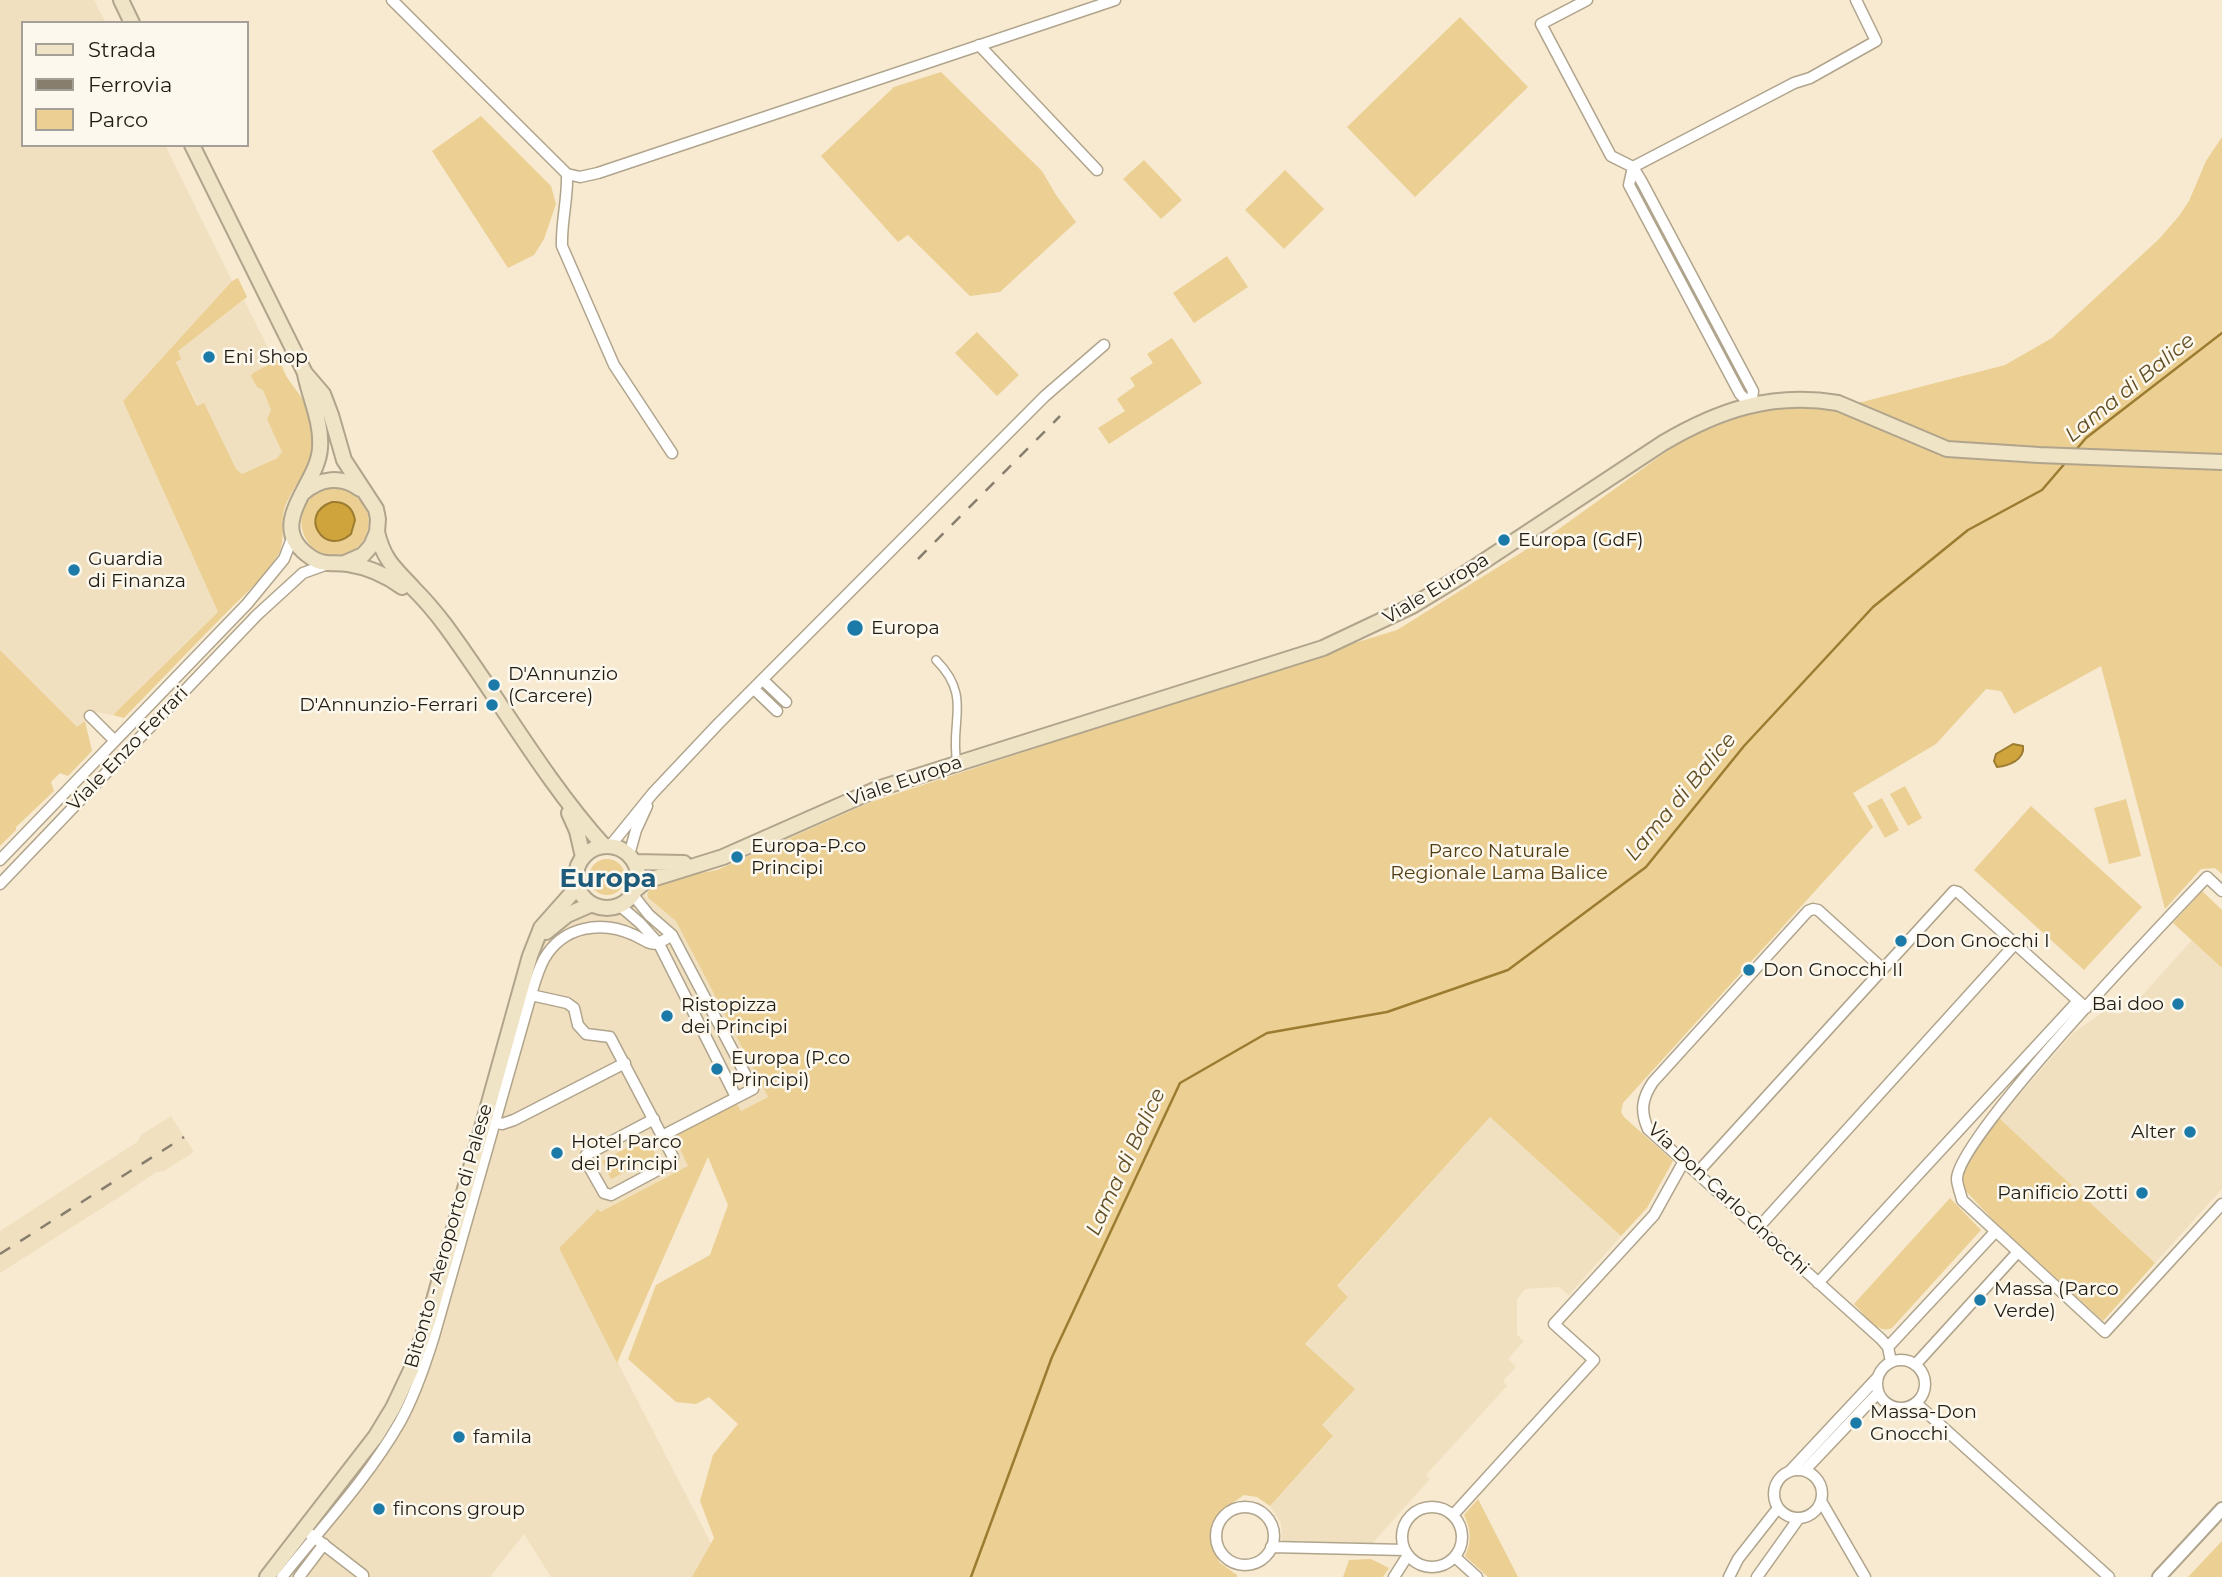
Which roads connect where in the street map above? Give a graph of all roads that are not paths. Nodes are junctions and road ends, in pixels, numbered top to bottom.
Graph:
1 (121, 0) edge
2 (392, 0) edge
3 (1115, 0) edge
4 (1587, 0) edge
5 (1856, 0) edge
6 (131, 21) edge
7 (979, 45) junction
8 (193, 147) edge
9 (1633, 167) junction
10 (1097, 170) dead end
11 (567, 174) junction
12 (1104, 345) dead end
13 (305, 373) junction
14 (1751, 405) junction
15 (672, 453) dead end
16 (2222, 462) edge
17 (364, 492) junction
18 (302, 494) junction
19 (377, 532) junction
20 (293, 536) junction
21 (345, 563) junction
22 (328, 564) junction
23 (432, 610) junction
24 (936, 660) dead end
25 (763, 680) junction
26 (754, 689) junction
27 (786, 702) dead end
28 (777, 711) dead end
29 (90, 716) dead end
30 (115, 741) junction
31 (957, 762) junction
32 (653, 793) junction
33 (561, 796) junction
34 (607, 846) junction
35 (723, 856) junction
36 (583, 857) junction
37 (632, 858) junction
38 (0, 860) edge
39 (0, 884) edge
40 (577, 884) junction
41 (2222, 891) edge
42 (634, 893) junction
43 (593, 904) junction
44 (619, 905) junction
45 (672, 935) junction
46 (538, 940) junction
47 (659, 944) junction
48 (2015, 944) junction
49 (1883, 969) junction
50 (531, 995) junction
51 (2082, 1004) junction
52 (503, 1049) junction
53 (733, 1051) junction
54 (716, 1060) junction
55 (625, 1063) junction
56 (736, 1097) junction
57 (654, 1119) junction
58 (488, 1122) junction
59 (662, 1136) junction
60 (1684, 1161) junction
61 (1697, 1173) junction
62 (2222, 1204) edge
63 (1758, 1228) junction
64 (1995, 1232) junction
65 (458, 1248) junction
66 (2017, 1253) junction
67 (441, 1269) junction
68 (1818, 1283) junction
69 (437, 1325) junction
70 (1888, 1347) junction
71 (418, 1350) junction
72 (1891, 1362) junction
73 (1915, 1365) junction
74 (1878, 1376) junction
75 (1878, 1393) junction
76 (1916, 1403) junction
77 (1791, 1470) junction
78 (1805, 1470) junction
79 (1821, 1501) junction
80 (1778, 1508) junction
81 (2222, 1509) edge
82 (1452, 1515) junction
83 (1799, 1518) junction
84 (309, 1533) junction
85 (324, 1544) junction
86 (1271, 1547) junction
87 (1406, 1553) junction
88 (1455, 1557) junction
89 (1245, 1564) junction
90 (1431, 1567) junction
91 (267, 1577) edge
92 (282, 1577) edge
93 (299, 1577) edge
94 (363, 1577) edge
95 (1246, 1577) edge
96 (1394, 1577) edge
97 (1440, 1577) edge
98 (1477, 1577) edge
99 (1728, 1577) edge
100 (1757, 1577) edge
101 (1864, 1577) edge
102 (2109, 1577) edge
103 (2160, 1577) edge

1 - 6 main road
2 - 11 street
3 - 7 street
4 - 9 street
5 - 9 street
7 - 10 street
7 - 11 street
8 - 13 main road
9 - 14 street
11 - 15 street
12 - 25 street
13 - 17 main road
13 - 18 main road
14 - 16 main road, Viale Europa
14 - 31 main road, Viale Europa
17 - 18 main road
17 - 19 main road
18 - 20 main road
19 - 21 main road
19 - 23 main road
20 - 22 main road
20 - 30 street, Viale Enzo Ferrari
21 - 22 main road
21 - 23 main road
22 - 39 street, Viale Enzo Ferrari
23 - 33 main road
24 - 31 street
25 - 26 street
25 - 27 street
26 - 28 street
26 - 32 street
29 - 30 street
30 - 38 street, Viale Enzo Ferrari
31 - 35 main road, Viale Europa
32 - 34 street
32 - 37 street
33 - 34 main road
33 - 36 main road
34 - 36 main road
34 - 37 main road
35 - 37 main road, Viale Europa
35 - 42 main road, Viale Europa
36 - 40 main road
37 - 42 main road
40 - 43 main road
40 - 46 main road, Bitonto - Aeroporto di Palese
41 - 51 street
42 - 44 main road
42 - 45 street
43 - 44 main road
43 - 46 main road
44 - 47 street
45 - 47 street
45 - 53 street
46 - 52 main road, Bitonto - Aeroporto di Palese
47 - 50 street
47 - 54 street
48 - 49 street
48 - 51 street
48 - 63 street
49 - 60 street, Via Don Carlo Gnocchi
49 - 61 street
50 - 52 street
50 - 55 street
50 - 58 street
51 - 64 street
51 - 68 street
52 - 58 main road, Bitonto - Aeroporto di Palese
53 - 54 street
53 - 56 street
54 - 56 street
55 - 57 street
55 - 58 street
56 - 59 street
57 - 59 street
57 - 59 street
58 - 65 street
58 - 67 main road, Bitonto - Aeroporto di Palese
60 - 61 street, Via Don Carlo Gnocchi
60 - 82 street
61 - 63 street, Via Don Carlo Gnocchi
62 - 66 street
63 - 68 street, Via Don Carlo Gnocchi
64 - 66 street
64 - 70 street
65 - 67 street
65 - 69 street
66 - 73 street
67 - 71 main road, Bitonto - Aeroporto di Palese
68 - 70 street, Via Don Carlo Gnocchi
69 - 71 street
69 - 84 street
70 - 72 street
71 - 84 main road, Bitonto - Aeroporto di Palese
72 - 73 street
72 - 74 street
73 - 76 street
74 - 75 street
74 - 77 street
75 - 76 street
75 - 78 street
76 - 102 street
77 - 78 street
77 - 80 street
78 - 79 street
79 - 83 street
79 - 101 street
80 - 83 street
80 - 99 street
81 - 103 street
82 - 87 street
82 - 88 street
83 - 100 street
84 - 85 street
84 - 91 main road, Bitonto - Aeroporto di Palese
84 - 92 street
85 - 93 street
85 - 94 street
86 - 87 street
86 - 89 street
86 - 89 street
87 - 90 street
87 - 96 street
88 - 90 street
88 - 98 street
89 - 95 street
90 - 97 street

